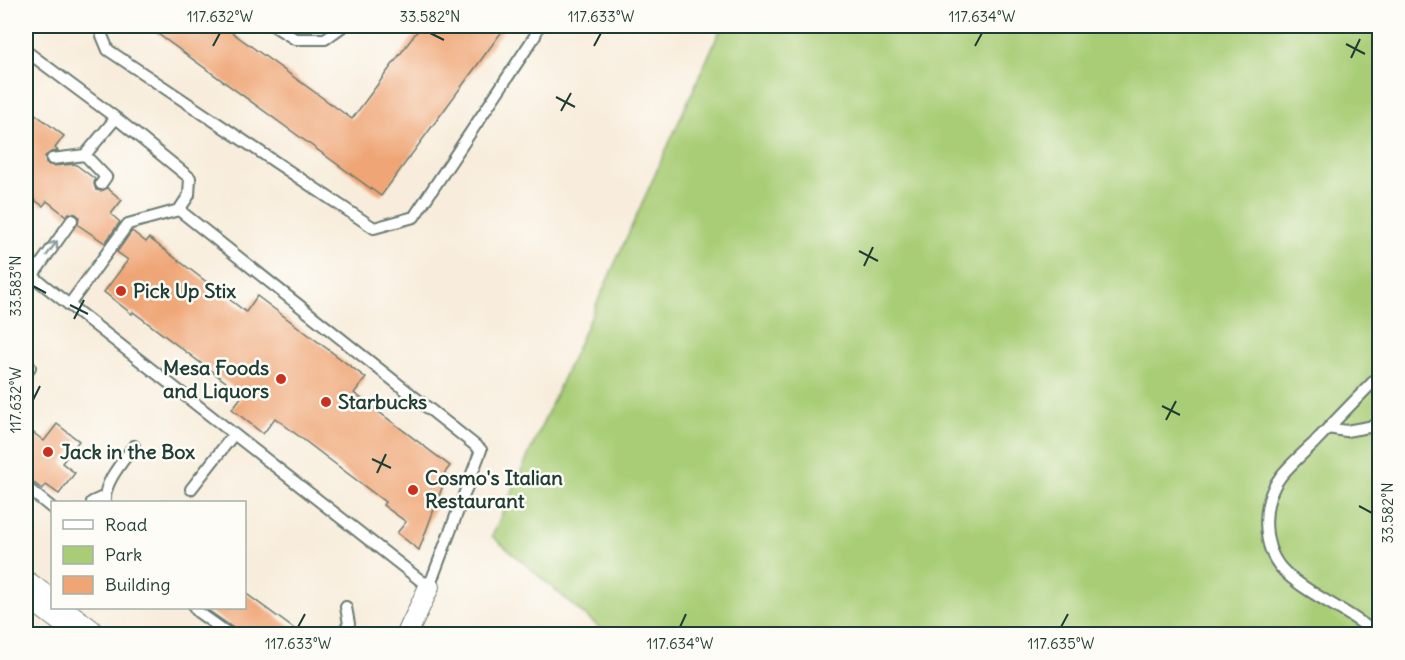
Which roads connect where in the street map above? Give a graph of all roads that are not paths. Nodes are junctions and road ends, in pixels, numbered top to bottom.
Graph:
1 (99, 26) edge
2 (274, 26) edge
3 (343, 26) edge
4 (538, 26) edge
5 (26, 51) edge
6 (116, 118) junction
7 (85, 155) junction
8 (52, 159) dead end
9 (101, 184) dead end
10 (179, 210) junction
11 (72, 220) dead end
12 (28, 278) edge
13 (69, 306) junction
14 (1380, 375) edge
15 (1380, 425) edge
16 (1328, 428) junction
17 (234, 434) junction
18 (134, 446) dead end
19 (26, 487) edge
20 (190, 489) dead end
21 (105, 499) edge
22 (51, 507) edge
23 (429, 587) junction
24 (26, 588) edge
25 (51, 607) edge
26 (346, 607) dead end
27 (54, 609) edge
28 (196, 609) edge
29 (87, 634) edge
30 (229, 634) edge
31 (341, 634) edge
32 (407, 634) edge
33 (1376, 634) edge

1 - 4 lane
2 - 3 lane
5 - 6 lane
6 - 7 lane
6 - 10 lane
7 - 8 lane
7 - 9 lane
10 - 13 lane
10 - 23 lane
12 -> 11 lane
12 - 13 lane
13 - 17 lane
14 - 16 lane
15 - 16 lane
16 - 33 lane
17 - 20 lane
17 - 23 lane
18 - 21 lane
19 - 22 lane
23 - 32 street
24 - 25 main road
26 - 31 lane
27 - 29 main road
28 - 30 lane

